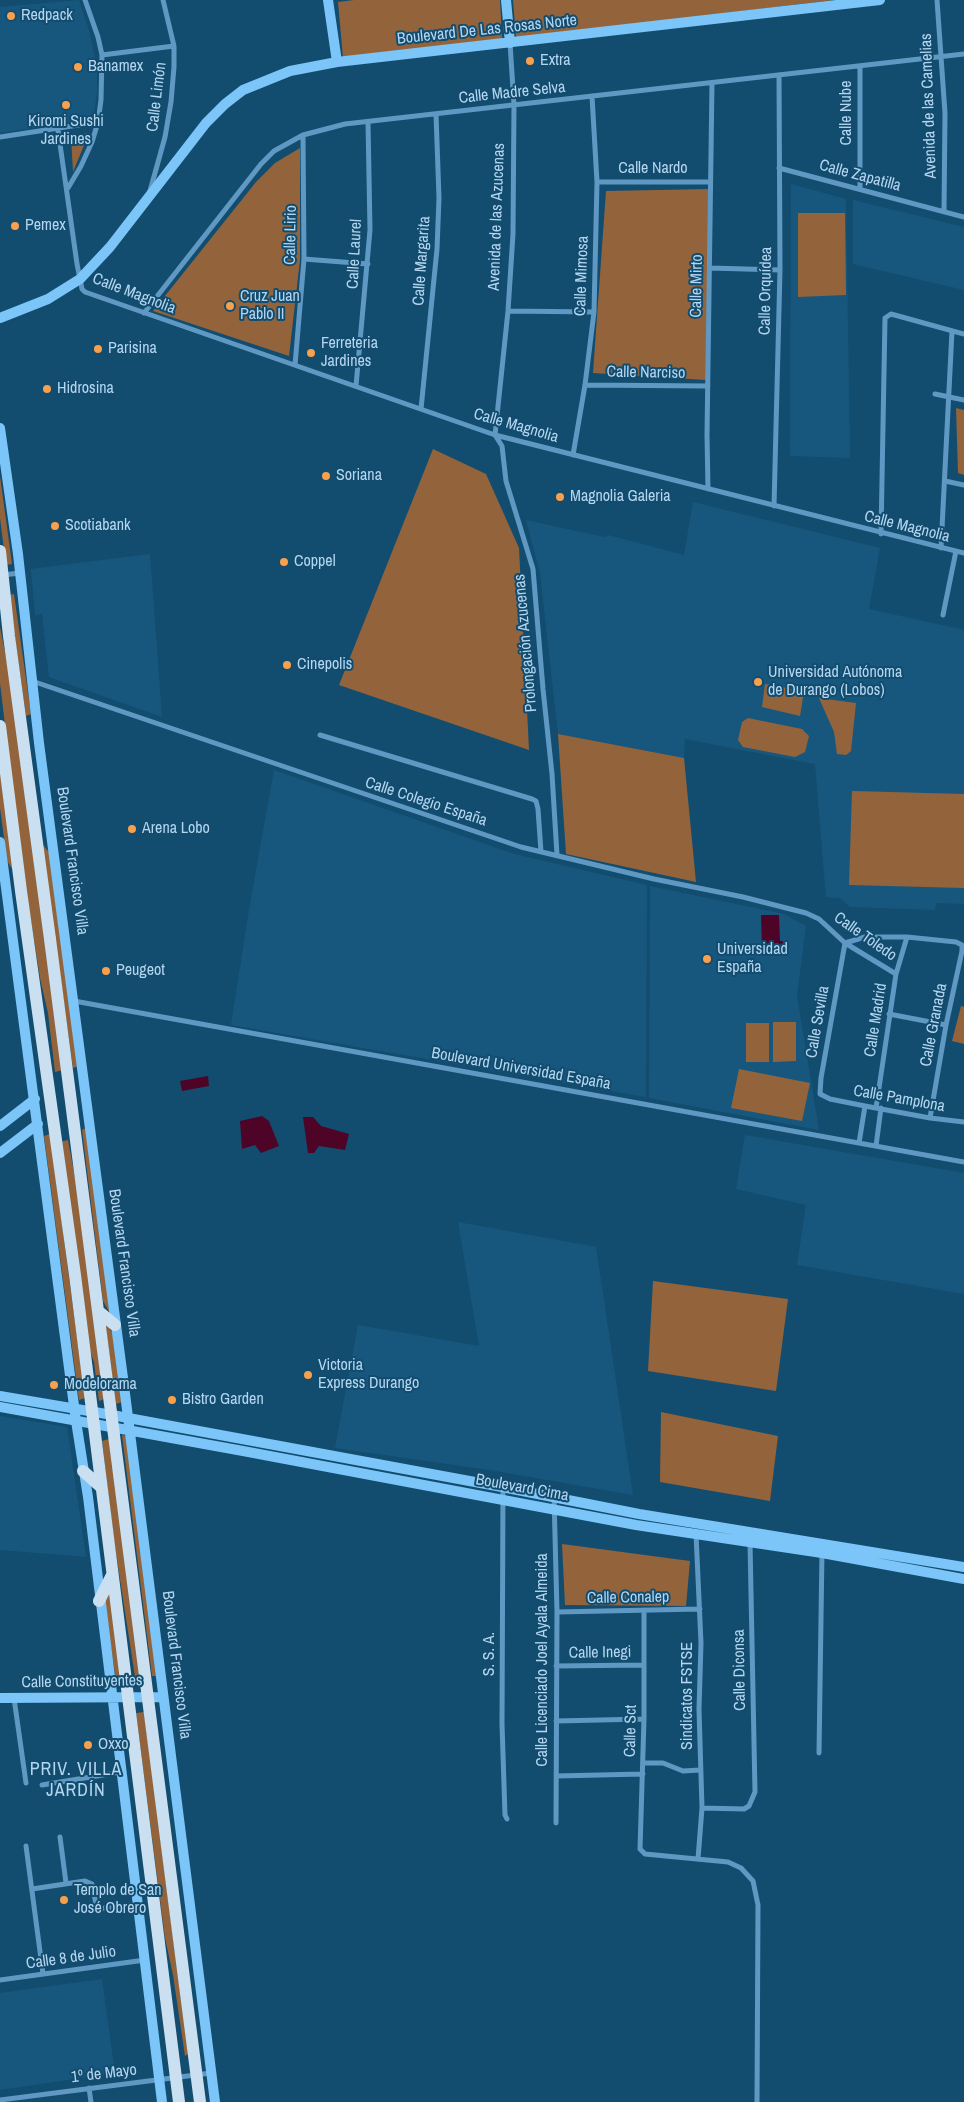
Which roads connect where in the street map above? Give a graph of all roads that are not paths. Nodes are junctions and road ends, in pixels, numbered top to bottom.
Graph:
1 (85, 0) edge
2 (163, 0) edge
3 (328, 0) edge
4 (506, 0) edge
5 (880, 0) edge
6 (937, 0) edge
7 (510, 43) junction
8 (174, 46) junction
9 (964, 54) edge
10 (102, 55) junction
11 (942, 57) junction
12 (337, 62) junction
13 (860, 66) junction
14 (779, 75) junction
15 (712, 83) junction
16 (592, 96) junction
17 (514, 105) junction
18 (436, 114) junction
19 (98, 122) junction
20 (368, 122) junction
21 (58, 130) junction
22 (304, 135) junction
23 (0, 137) edge
24 (779, 168) junction
25 (597, 182) junction
26 (710, 182) junction
27 (68, 188) junction
28 (860, 189) junction
29 (149, 196) junction
30 (944, 212) junction
31 (964, 217) edge
32 (304, 260) junction
33 (368, 264) junction
34 (710, 268) junction
35 (780, 270) junction
36 (80, 279) junction
37 (508, 311) junction
38 (594, 312) junction
39 (144, 313) junction
40 (0, 318) edge
41 (952, 331) junction
42 (964, 334) edge
43 (294, 365) junction
44 (585, 385) junction
45 (356, 386) junction
46 (708, 386) junction
47 (935, 394) dead end
48 (949, 396) junction
49 (964, 400) edge
50 (421, 409) junction
51 (0, 428) edge
52 (495, 435) junction
53 (573, 455) junction
54 (946, 481) junction
55 (964, 485) edge
56 (708, 489) junction
57 (774, 506) junction
58 (881, 534) junction
59 (941, 548) junction
60 (0, 551) edge
61 (956, 551) junction
62 (964, 553) edge
63 (20, 573) junction
64 (0, 575) edge
65 (0, 592) edge
66 (16, 592) junction
67 (943, 615) dead end
68 (32, 681) junction
69 (0, 726) edge
70 (320, 735) dead end
71 (0, 842) edge
72 (541, 852) junction
73 (557, 855) junction
74 (1, 861) edge
75 (819, 919) joint
76 (907, 937) junction
77 (845, 943) junction
78 (896, 974) junction
79 (74, 1000) junction
80 (890, 1014) junction
81 (946, 1025) junction
82 (35, 1099) junction
83 (830, 1099) joint
84 (865, 1106) junction
85 (879, 1108) junction
86 (930, 1118) junction
87 (964, 1122) edge
88 (38, 1124) junction
89 (0, 1126) edge
90 (859, 1143) junction
91 (876, 1146) junction
92 (0, 1153) edge
93 (964, 1162) edge
94 (98, 1311) junction
95 (116, 1325) junction
96 (0, 1396) edge
97 (0, 1407) edge
98 (74, 1409) junction
99 (91, 1411) junction
100 (112, 1414) junction
101 (128, 1418) junction
102 (76, 1421) junction
103 (92, 1424) junction
104 (114, 1428) junction
105 (130, 1431) junction
106 (83, 1471) junction
107 (101, 1487) junction
108 (502, 1487) junction
109 (554, 1497) junction
110 (503, 1500) junction
111 (554, 1508) junction
112 (696, 1534) junction
113 (750, 1537) junction
114 (822, 1548) junction
115 (895, 1555) junction
116 (893, 1566) junction
117 (964, 1567) edge
118 (112, 1575) junction
119 (964, 1579) edge
120 (100, 1601) junction
121 (700, 1609) junction
122 (644, 1610) junction
123 (557, 1612) junction
124 (644, 1665) junction
125 (556, 1666) junction
126 (112, 1697) junction
127 (128, 1697) junction
128 (148, 1697) junction
129 (163, 1697) junction
130 (0, 1698) edge
131 (14, 1698) junction
132 (644, 1719) junction
133 (556, 1721) junction
134 (819, 1753) dead end
135 (643, 1763) junction
136 (700, 1770) junction
137 (121, 1772) junction
138 (643, 1774) junction
139 (556, 1776) junction
140 (26, 1783) dead end
141 (42, 1786) dead end
142 (702, 1808) junction
143 (507, 1820) dead end
144 (556, 1823) dead end
145 (60, 1837) dead end
146 (26, 1846) dead end
147 (130, 1846) junction
148 (698, 1858) junction
149 (150, 1873) junction
150 (170, 1876) junction
151 (66, 1883) junction
152 (32, 1889) junction
153 (138, 1904) junction
154 (189, 1905) junction
155 (145, 1960) junction
156 (43, 1974) junction
157 (0, 1980) edge
158 (211, 2073) junction
159 (196, 2075) junction
160 (176, 2077) junction
161 (160, 2080) junction
162 (89, 2088) junction
163 (30, 2099) edge
164 (0, 2100) edge
165 (91, 2102) edge
166 (162, 2102) edge
167 (179, 2102) edge
168 (200, 2102) edge
169 (215, 2102) edge
170 (757, 2102) edge

1 - 10 street
2 - 8 street, Calle Limón
3 - 12 street
4 - 7 street, Avenida de las Azucenas
5 - 7 street, Boulevard De Las Rosas Norte
6 - 11 street, Avenida de las Camelias
7 - 12 street, Boulevard De Las Rosas Norte
7 - 17 street, Avenida de las Azucenas
8 - 10 street
8 - 29 street, Calle Limón
9 - 11 street, Calle Madre Selva
10 - 19 street
11 - 13 street, Calle Madre Selva
11 - 30 street, Avenida de las Camelias
12 - 29 street, Boulevard De Las Rosas Norte
13 - 14 street, Calle Madre Selva
13 - 28 street, Calle Nube
14 - 15 street, Calle Madre Selva
14 - 24 street, Calle Orquídea
15 - 16 street, Calle Madre Selva
15 - 26 street, Calle Mirto
16 - 17 street, Calle Madre Selva
16 - 25 street, Calle Mimosa
17 - 18 street, Calle Madre Selva
17 - 37 street, Avenida de las Azucenas
18 - 20 street, Calle Madre Selva
18 - 50 street, Calle Margarita
19 - 21 street
19 - 27 street
20 - 22 street, Calle Madre Selva
20 - 33 street, Calle Laurel
21 - 23 street
21 - 27 street
22 - 32 street, Calle Lirio
22 - 39 street, Calle Madre Selva
24 - 28 street, Calle Zapatilla
24 - 35 street, Calle Orquídea
25 - 26 street, Calle Nardo
25 - 38 street, Calle Mimosa
26 - 34 street, Calle Mirto
27 - 36 street
28 - 30 street, Calle Zapatilla
29 - 36 street, Boulevard De Las Rosas Norte
30 - 31 street, Calle Zapatilla
32 - 33 street
32 - 43 street, Calle Lirio
33 - 45 street, Calle Laurel
34 - 35 street
34 - 46 street, Calle Mirto
35 - 57 street, Calle Orquídea
36 - 39 street, Calle Magnolia
36 - 40 street, Boulevard De Las Rosas Norte
37 - 38 street
37 - 52 street, Avenida de las Azucenas
38 - 44 street, Calle Mimosa
39 - 43 street, Calle Magnolia
41 - 42 street
41 - 48 street
41 - 58 street
43 - 45 street, Calle Magnolia
44 - 46 street, Calle Narciso
44 - 53 street, Calle Mimosa
45 - 50 street, Calle Magnolia
46 - 56 street, Calle Mirto
47 - 48 street
48 - 49 street
48 - 54 street
50 - 52 street, Calle Magnolia
51 - 63 street, Boulevard Francisco Villa
52 - 53 street, Calle Magnolia
52 - 73 street, Prolongación Azucenas
53 - 56 street, Calle Magnolia
54 - 55 street
54 - 59 street
56 - 57 street, Calle Magnolia
57 - 58 street, Calle Magnolia
58 - 59 street, Calle Magnolia
59 - 61 street, Calle Magnolia
60 - 94 main road, Boulevard Francisco Villa, bridge
61 - 62 street, Calle Magnolia
61 - 67 street
63 - 64 street
63 - 66 street, Boulevard Francisco Villa
65 - 66 street
66 - 68 street, Boulevard Francisco Villa
68 - 72 street, Calle Colegio España
68 - 79 street, Boulevard Francisco Villa
69 - 99 main road
70 - 72 street
71 - 74 street
72 - 73 street, Calle Colegio España
73 - 75 street, Calle Colegio España
74 - 82 street
75 - 77 street, Calle Toledo
76 - 77 street
76 - 78 street, Calle Madrid
76 - 81 street, Calle Granada
77 - 78 street, Calle Toledo
77 - 83 street, Calle Sevilla
78 - 80 street, Calle Madrid
79 - 90 street, Boulevard Universidad España
79 - 95 street, Boulevard Francisco Villa
80 - 81 street
80 - 85 street, Calle Madrid
81 - 86 street, Calle Granada
82 - 88 street
82 - 89 street
83 - 84 street, Calle Pamplona
84 - 85 street, Calle Pamplona
84 - 90 street
85 - 86 street, Calle Pamplona
85 - 91 street, Calle Madrid
86 - 87 street, Calle Pamplona
88 - 92 street
88 - 98 street
90 - 91 street, Boulevard Universidad España
91 - 93 street, Boulevard Universidad España
94 - 95 main road
94 - 100 main road, Boulevard Francisco Villa
95 - 101 street, Boulevard Francisco Villa
96 - 98 street, Boulevard Cima
97 - 102 street, Boulevard Cima
98 - 99 street, Boulevard Cima
98 - 102 street
99 - 100 street, Boulevard Cima
99 - 103 main road
100 - 101 street, Boulevard Cima
100 - 104 main road, Boulevard Francisco Villa
101 - 105 street, Boulevard Francisco Villa
101 - 108 street, Boulevard Cima
102 - 103 street, Boulevard Cima
102 - 106 street
103 - 104 street, Boulevard Cima
103 - 107 main road
104 - 105 street, Boulevard Cima
104 - 128 main road, Boulevard Francisco Villa
105 - 110 street, Boulevard Cima
105 - 129 street, Boulevard Francisco Villa
106 - 107 main road
106 - 120 street
107 - 118 main road
108 - 109 street, Boulevard Cima
108 - 110 street, S. S. A.
109 - 111 street, Calle Licenciado Joel Ayala Almeida
109 - 113 street, Boulevard Cima
110 - 111 street, Boulevard Cima
110 - 143 street, S. S. A.
111 - 112 street, Boulevard Cima
111 - 123 street, Calle Licenciado Joel Ayala Almeida
112 - 113 street, Boulevard Cima
112 - 121 street, Sindicatos FSTSE
113 - 114 street, Boulevard Cima
113 - 142 street, Calle Diconsa
114 - 115 street, Boulevard Cima
114 - 116 street, Boulevard Cima
114 - 134 street
115 - 116 street
115 - 117 street, Boulevard Cima
116 - 119 street, Boulevard Cima
118 - 120 main road
118 - 127 main road
120 - 126 street
121 - 122 street, Calle Conalep
121 - 136 street, Sindicatos FSTSE
122 - 123 street, Calle Conalep
122 - 124 street, Calle Sct
123 - 125 street, Calle Licenciado Joel Ayala Almeida
124 - 125 street, Calle Inegi
124 - 132 street, Calle Sct
125 - 133 street, Calle Licenciado Joel Ayala Almeida
126 - 127 street, Calle Constituyentes
126 - 131 street, Calle Constituyentes
126 - 137 street
127 - 128 street, Calle Constituyentes
127 - 149 main road
128 - 129 street, Calle Constituyentes
128 - 150 main road, Boulevard Francisco Villa
129 - 154 street, Boulevard Francisco Villa
130 - 131 street, Calle Constituyentes
131 - 140 street
132 - 133 street
132 - 135 street, Calle Sct
133 - 139 street, Calle Licenciado Joel Ayala Almeida
135 - 136 street
135 - 138 street, Calle Sct
136 - 142 street, Sindicatos FSTSE
137 - 141 street
137 - 147 street
138 - 139 street
138 - 148 street, Calle Sct
139 - 144 street, Calle Licenciado Joel Ayala Almeida
142 - 148 street, Sindicatos FSTSE
145 - 151 street
146 - 152 street
147 - 149 street
147 - 153 street
148 - 170 street
149 - 160 main road
150 - 154 street
150 - 159 main road, Boulevard Francisco Villa
151 - 152 street
151 - 153 street
152 - 156 street
153 - 155 street
154 - 158 street, Boulevard Francisco Villa
155 - 156 street, Calle 8 de Julio
155 - 161 street
156 - 157 street, Calle 8 de Julio
158 - 159 street, 1º de Mayo
158 - 169 street, Boulevard Francisco Villa
159 - 160 street, 1º de Mayo
159 - 168 main road, Boulevard Francisco Villa
160 - 161 street, 1º de Mayo
160 - 167 main road
161 - 162 street, 1º de Mayo
161 - 166 street
162 - 163 street, 1º de Mayo
162 - 165 street
163 - 164 street, 1º de Mayo

